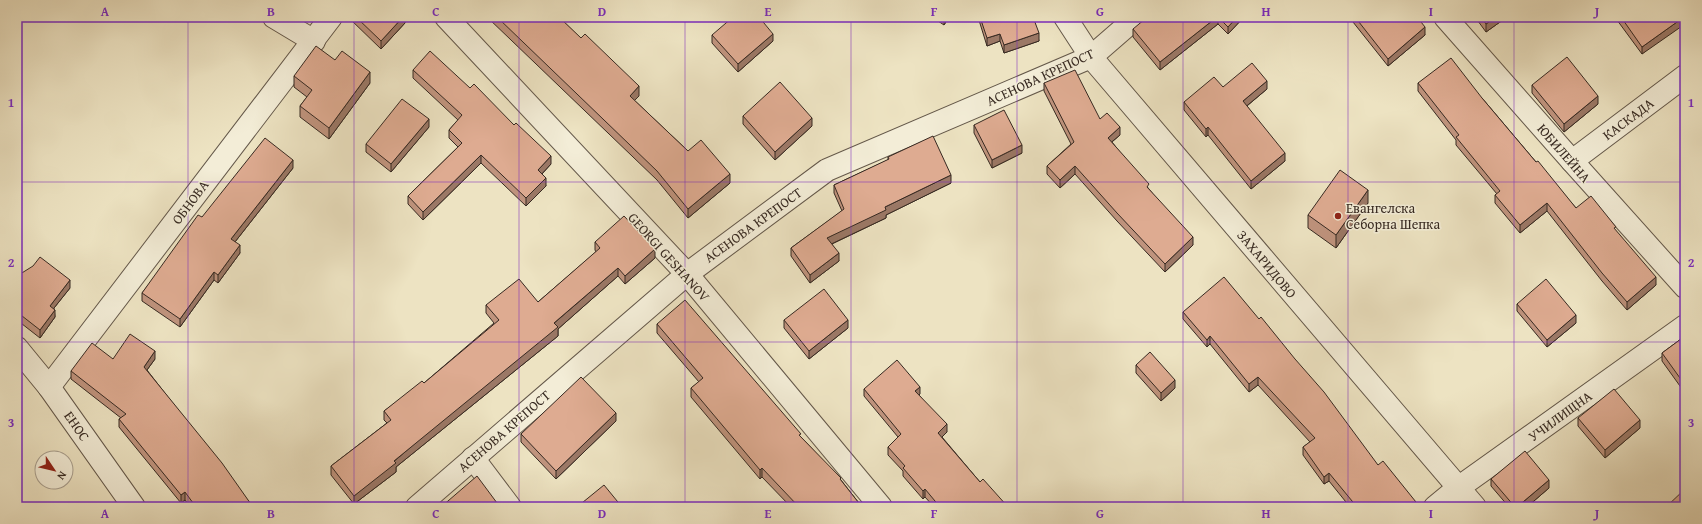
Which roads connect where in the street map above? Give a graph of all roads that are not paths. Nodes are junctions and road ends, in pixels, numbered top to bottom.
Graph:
1 (274, 17) edge
2 (331, 17) edge
3 (446, 17) edge
4 (1065, 17) edge
5 (1137, 17) edge
6 (1445, 17) edge
7 (314, 41) junction
8 (1091, 57) junction
9 (1685, 76) edge
10 (1572, 162) junction
11 (687, 274) junction
12 (1685, 287) edge
13 (1685, 326) edge
14 (17, 348) edge
15 (49, 387) junction
16 (473, 458) junction
17 (1458, 488) junction
18 (134, 507) edge
19 (417, 507) edge
20 (510, 507) edge
21 (881, 507) edge
22 (1435, 507) edge
23 (1475, 507) edge

1 - 7 street
2 - 7 street, ОБНОВА
3 - 11 street, GEORGI GESHANOV
4 - 8 street, ЗАХАРИДОВО
5 - 8 street, АСЕНОВА КРЕПОСТ
6 - 10 street, ЮБИЛЕЙНА
7 - 15 street, ОБНОВА
8 - 11 street, АСЕНОВА КРЕПОСТ
8 - 17 street, ЗАХАРИДОВО
9 - 10 street, КАСКАДА
10 - 12 street, ЮБИЛЕЙНА
11 - 16 street, АСЕНОВА КРЕПОСТ
11 - 21 street, GEORGI GESHANOV
13 - 17 street, УЧИЛИЩНА
14 - 15 street, ЕНОС
15 - 18 street, ЕНОС
16 - 19 street, АСЕНОВА КРЕПОСТ
16 - 20 street
17 - 22 street, УЧИЛИЩНА
17 - 23 street, ЗАХАРИДОВО

